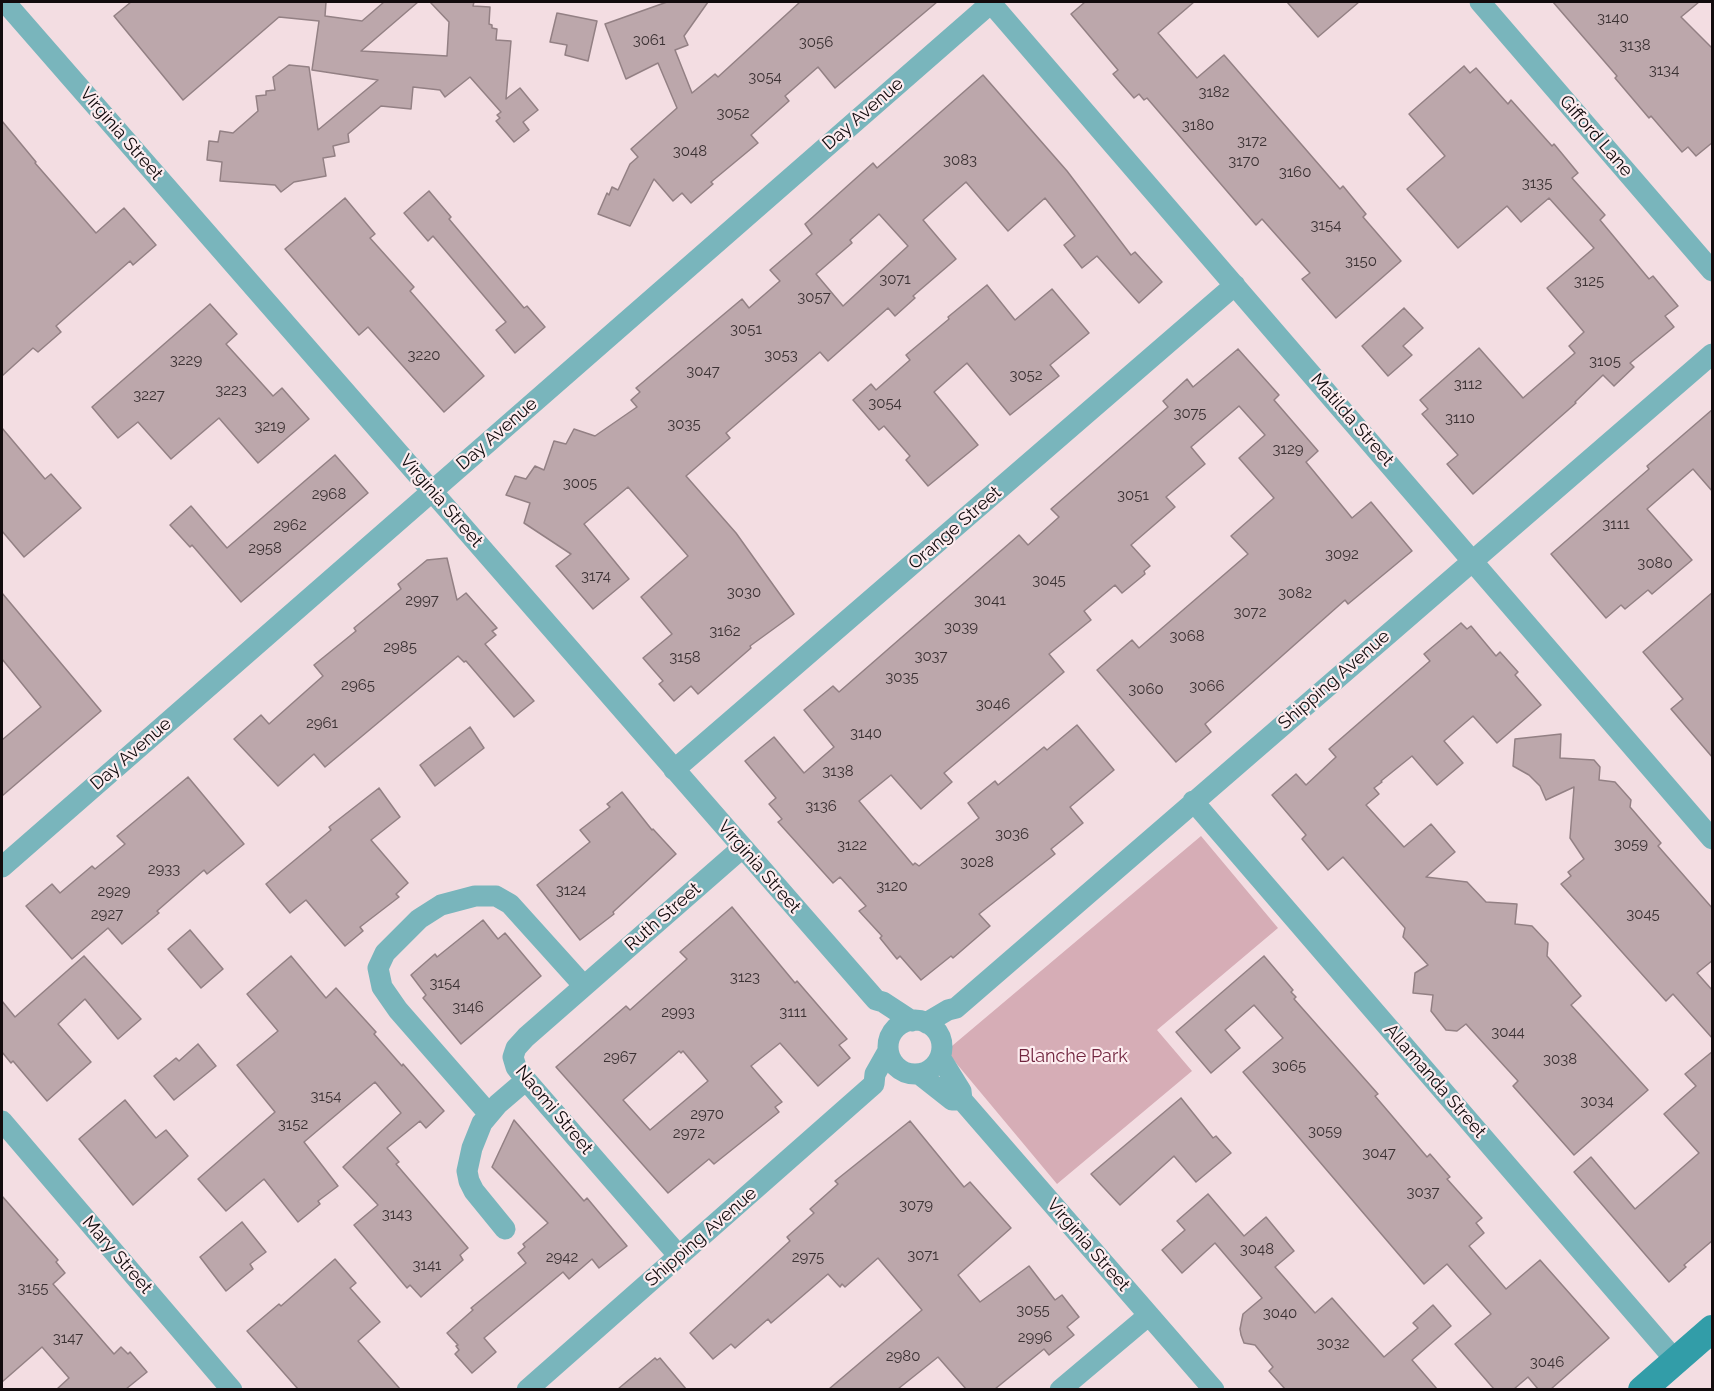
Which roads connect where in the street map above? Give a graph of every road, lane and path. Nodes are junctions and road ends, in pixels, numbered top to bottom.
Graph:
1 (5, 2) edge
2 (991, 2) edge
3 (1480, 2) edge
4 (1713, 271) edge
5 (1235, 285) junction
6 (1713, 354) edge
7 (432, 491) junction
8 (1473, 561) junction
9 (674, 770) junction
10 (1193, 801) junction
11 (1711, 836) edge
12 (742, 848) junction
13 (2, 867) edge
14 (584, 986) junction
15 (876, 1000) junction
16 (956, 1008) junction
17 (919, 1022) junction
18 (888, 1046) junction
19 (940, 1050) junction
20 (913, 1073) junction
21 (526, 1080) junction
22 (874, 1084) junction
23 (962, 1100) junction
24 (489, 1114) junction
25 (2, 1122) edge
26 (505, 1229) dead end
27 (680, 1256) junction
28 (1149, 1315) junction
29 (1713, 1329) edge
30 (1676, 1361) junction
31 (232, 1389) edge
32 (527, 1389) edge
33 (1060, 1389) edge
34 (1214, 1389) edge
35 (1642, 1389) edge

1 - 7 street, Virginia Street
2 - 5 street, Matilda Street
2 - 7 street, Day Avenue
3 - 4 street, Gifford Lane
5 - 8 street, Matilda Street
5 - 9 street, Orange Street
6 - 8 street, Shipping Avenue
7 - 9 street, Virginia Street
7 - 13 street, Day Avenue
8 - 10 street, Shipping Avenue
8 - 11 street, Matilda Street
9 - 12 street, Virginia Street
10 - 16 street, Shipping Avenue
10 - 30 street, Allamanda Street
12 - 14 street, Ruth Street
12 - 15 street, Virginia Street
14 - 21 street, Naomi Street
14 - 24 street
15 - 17 street, Virginia Street
15 - 18 street, Virginia Street
16 - 17 street, Shipping Avenue
16 - 19 street, Shipping Avenue
17 - 18 street
17 - 19 street
18 - 20 street
18 - 22 street, Shipping Avenue
19 - 20 street
19 - 23 street, Virginia Street
20 - 22 street, Shipping Avenue
20 - 23 street, Virginia Street
21 - 24 street
21 - 27 street, Naomi Street
22 - 27 street, Shipping Avenue
23 - 28 street, Virginia Street
24 - 26 street
25 - 31 street, Mary Street
27 - 32 street, Shipping Avenue
28 - 33 street
28 - 34 street, Virginia Street
29 - 30 street
30 - 35 street

